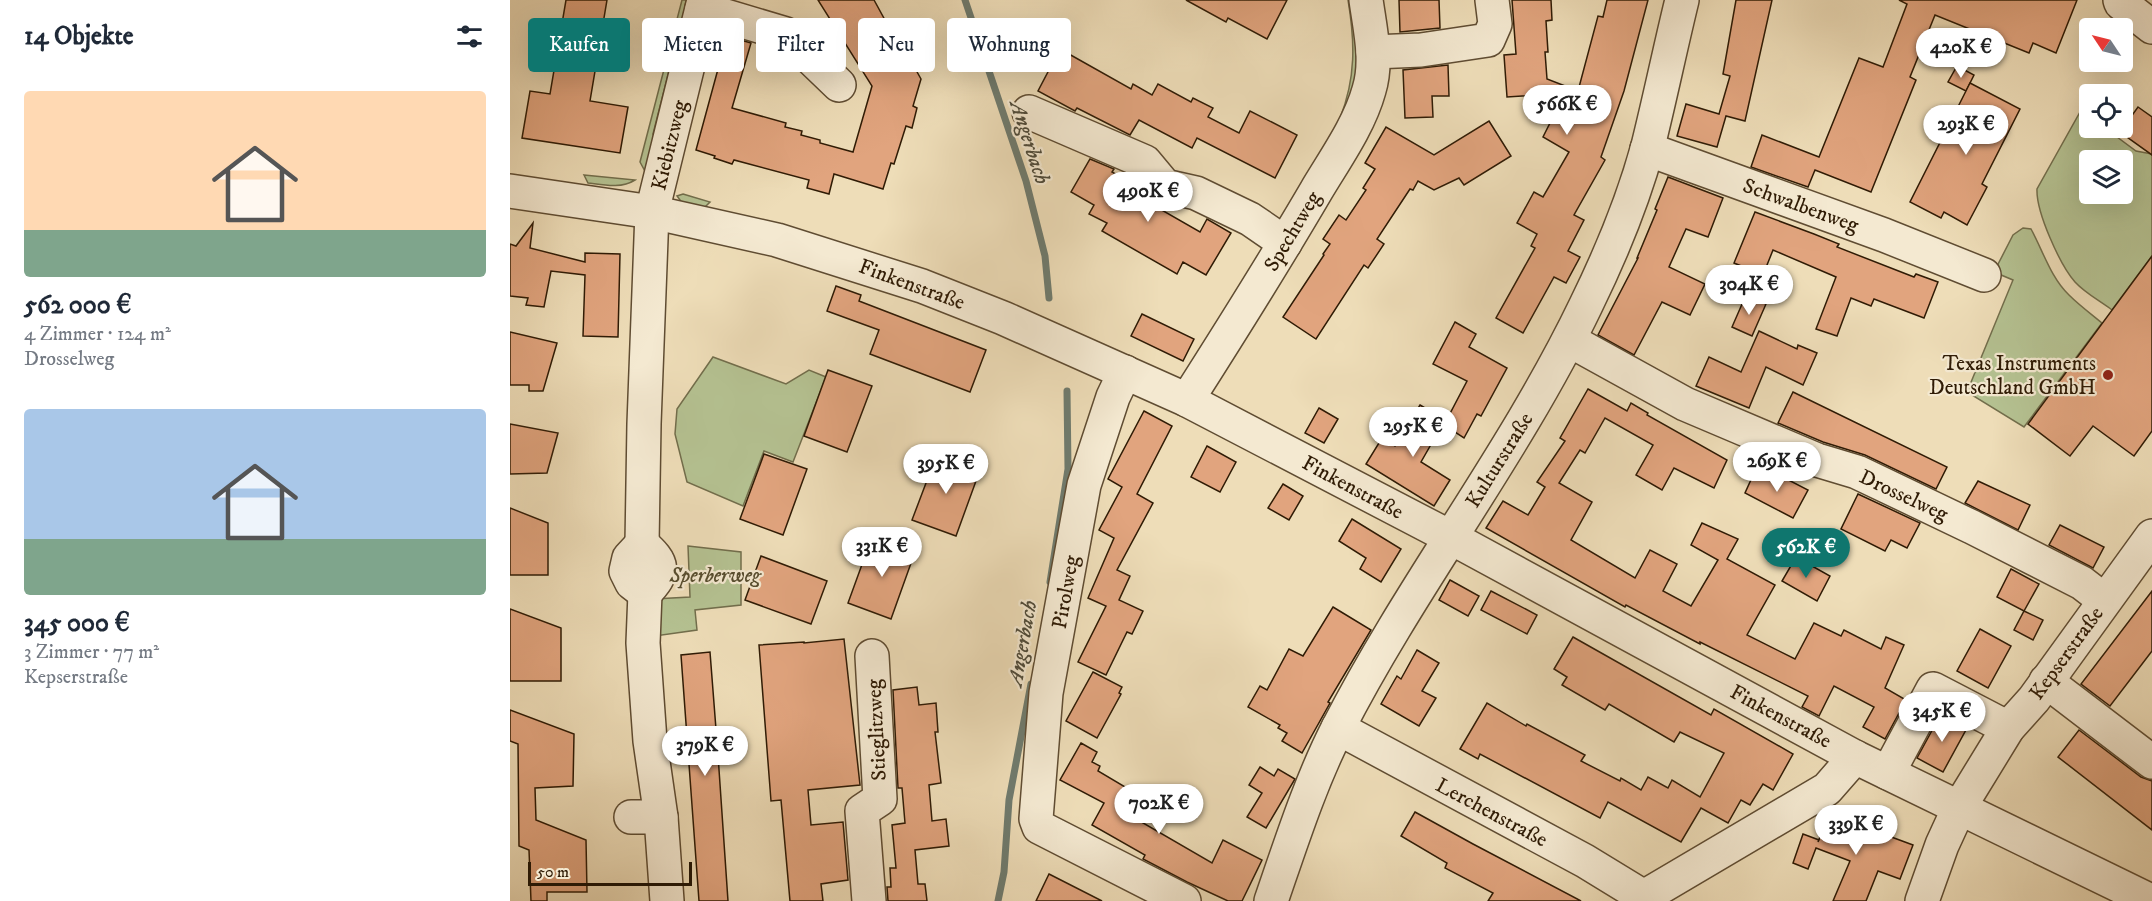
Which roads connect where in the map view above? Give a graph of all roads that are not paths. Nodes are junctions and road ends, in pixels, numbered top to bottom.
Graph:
1 (1366, 0) edge
2 (1492, 0) edge
3 (1682, 0) edge
4 (2120, 0) edge
5 (703, 4) edge
6 (2152, 27) edge
7 (1373, 52) junction
8 (839, 85) dead end
9 (1029, 112) dead end
10 (1647, 148) junction
11 (510, 191) edge
12 (652, 212) junction
13 (1285, 243) junction
14 (1984, 275) dead end
15 (1569, 340) junction
16 (1125, 372) junction
17 (1187, 400) junction
18 (2152, 536) edge
19 (1450, 537) junction
20 (2104, 600) junction
21 (872, 656) dead end
22 (2046, 681) junction
23 (1338, 728) junction
24 (2008, 728) junction
25 (1856, 757) junction
26 (2152, 762) edge
27 (1888, 773) junction
28 (1959, 808) junction
29 (1641, 899) edge
30 (667, 901) edge
31 (869, 901) edge
32 (1184, 901) edge
33 (1271, 901) edge
34 (1922, 901) edge
35 (2151, 901) edge

1 - 7 street, Spechtweg
2 - 7 street
3 - 10 street, Kulturstraße
4 - 6 street
5 - 8 street, Kiebitzweg
5 - 12 street, Kiebitzweg
7 - 13 street, Spechtweg
9 - 13 street
10 - 14 street, Schwalbenweg
10 - 15 street, Kulturstraße
11 - 12 street, Finkenstraße
12 - 16 street, Finkenstraße
12 - 30 street
13 - 17 street, Spechtweg
15 - 19 street, Kulturstraße
15 - 20 street, Drosselweg
16 - 17 street, Finkenstraße
16 - 32 street, Pirolweg
17 - 19 street, Finkenstraße
18 - 20 street, Kepserstraße
19 - 23 street, Kulturstraße
19 - 25 street, Finkenstraße
20 - 22 street, Kepserstraße
21 - 31 street, Stieglitzweg
22 - 24 street, Kepserstraße
22 - 26 street
23 - 29 street, Lerchenstraße
23 - 33 street, Kulturstraße
24 - 27 street
24 - 28 street, Kepserstraße
25 - 27 street, Finkenstraße
25 - 29 street
27 - 28 street, Finkenstraße
28 - 34 street, Kepserstraße
28 - 35 street, Finkenstraße

